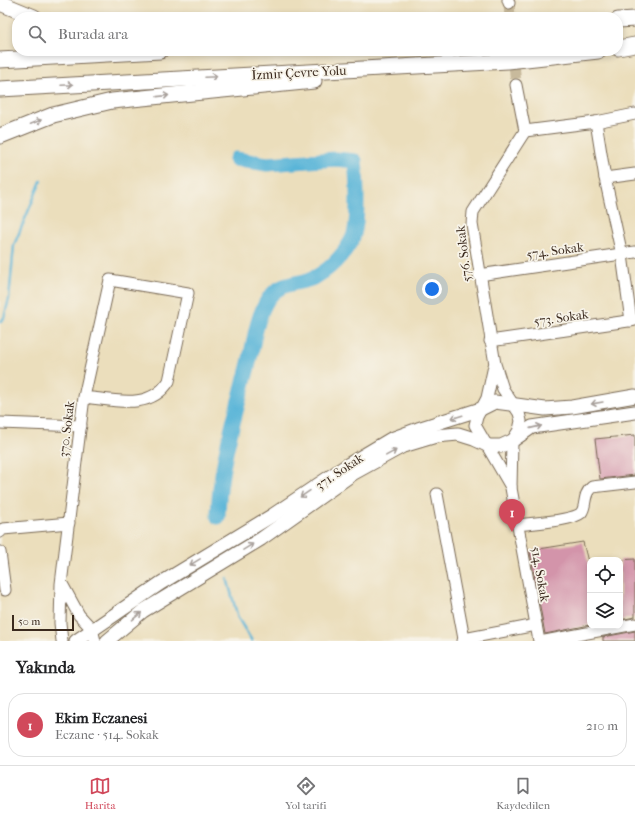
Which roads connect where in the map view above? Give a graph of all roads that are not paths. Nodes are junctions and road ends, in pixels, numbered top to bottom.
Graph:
1 (0, 2) edge
2 (23, 12) edge
3 (635, 18) edge
4 (623, 19) edge
5 (635, 45) edge
6 (623, 47) edge
7 (71, 56) edge
8 (553, 56) edge
9 (0, 60) edge
10 (444, 64) junction
11 (516, 85) tunnel mouth
12 (0, 89) edge
13 (635, 114) edge
14 (596, 122) junction
15 (525, 131) junction
16 (0, 136) edge
17 (635, 174) edge
18 (605, 178) junction
19 (635, 252) edge
20 (622, 255) junction
21 (479, 275) junction
22 (633, 321) edge
23 (490, 340) junction
24 (494, 364) junction
25 (635, 396) edge
26 (84, 397) junction
27 (513, 406) junction
28 (481, 409) junction
29 (635, 412) edge
30 (0, 424) edge
31 (81, 426) junction
32 (512, 441) junction
33 (489, 446) junction
34 (635, 482) edge
35 (512, 488) junction
36 (437, 494) dead end
37 (69, 523) junction
38 (518, 525) junction
39 (0, 532) edge
40 (0, 552) edge
41 (61, 584) junction
42 (4, 590) dead end
43 (635, 624) edge
44 (536, 626) junction
45 (94, 635) edge
46 (591, 637) edge
47 (464, 640) edge
48 (62, 641) edge
49 (76, 641) edge
50 (107, 641) edge
51 (539, 641) edge
52 (544, 641) edge

1 - 2 highway
3 - 4 highway
5 - 6 highway
7 - 9 highway
8 - 10 highway, İzmir Çevre Yolu
12 -> 10 highway, İzmir Çevre Yolu
16 -> 10 highway
11 - 15 street
13 - 14 street
14 - 15 street
14 - 18 street
15 - 21 street, 576. Sokak
17 - 18 street
18 - 20 street
19 - 20 street, 574. Sokak
20 - 21 street, 574. Sokak
20 - 22 street
21 - 23 street, 576. Sokak
22 - 23 street, 573. Sokak
23 - 24 street, 576. Sokak
24 - 27 street
24 - 28 street
25 -> 27 main road, 371. Sokak
26 - 26 street, 370. Sokak
26 - 31 street, 370. Sokak
27 - 28 main road, 371. Sokak
27 - 32 street
28 - 33 street
28 -> 45 main road, 371. Sokak
32 -> 29 main road
30 - 31 street
31 - 37 street, 370. Sokak
32 - 33 main road
32 - 35 street
33 - 35 street
50 -> 33 main road, 371. Sokak
34 - 38 street
35 - 38 street, 514. Sokak
36 - 47 street
37 - 39 street
37 - 41 street, 370. Sokak
38 - 44 street, 514. Sokak
40 - 42 street
41 - 45 street
41 - 48 street, 370. Sokak
43 - 46 street
44 - 47 street
44 - 51 street, 514. Sokak
45 - 49 main road, 371. Sokak
46 - 52 street

